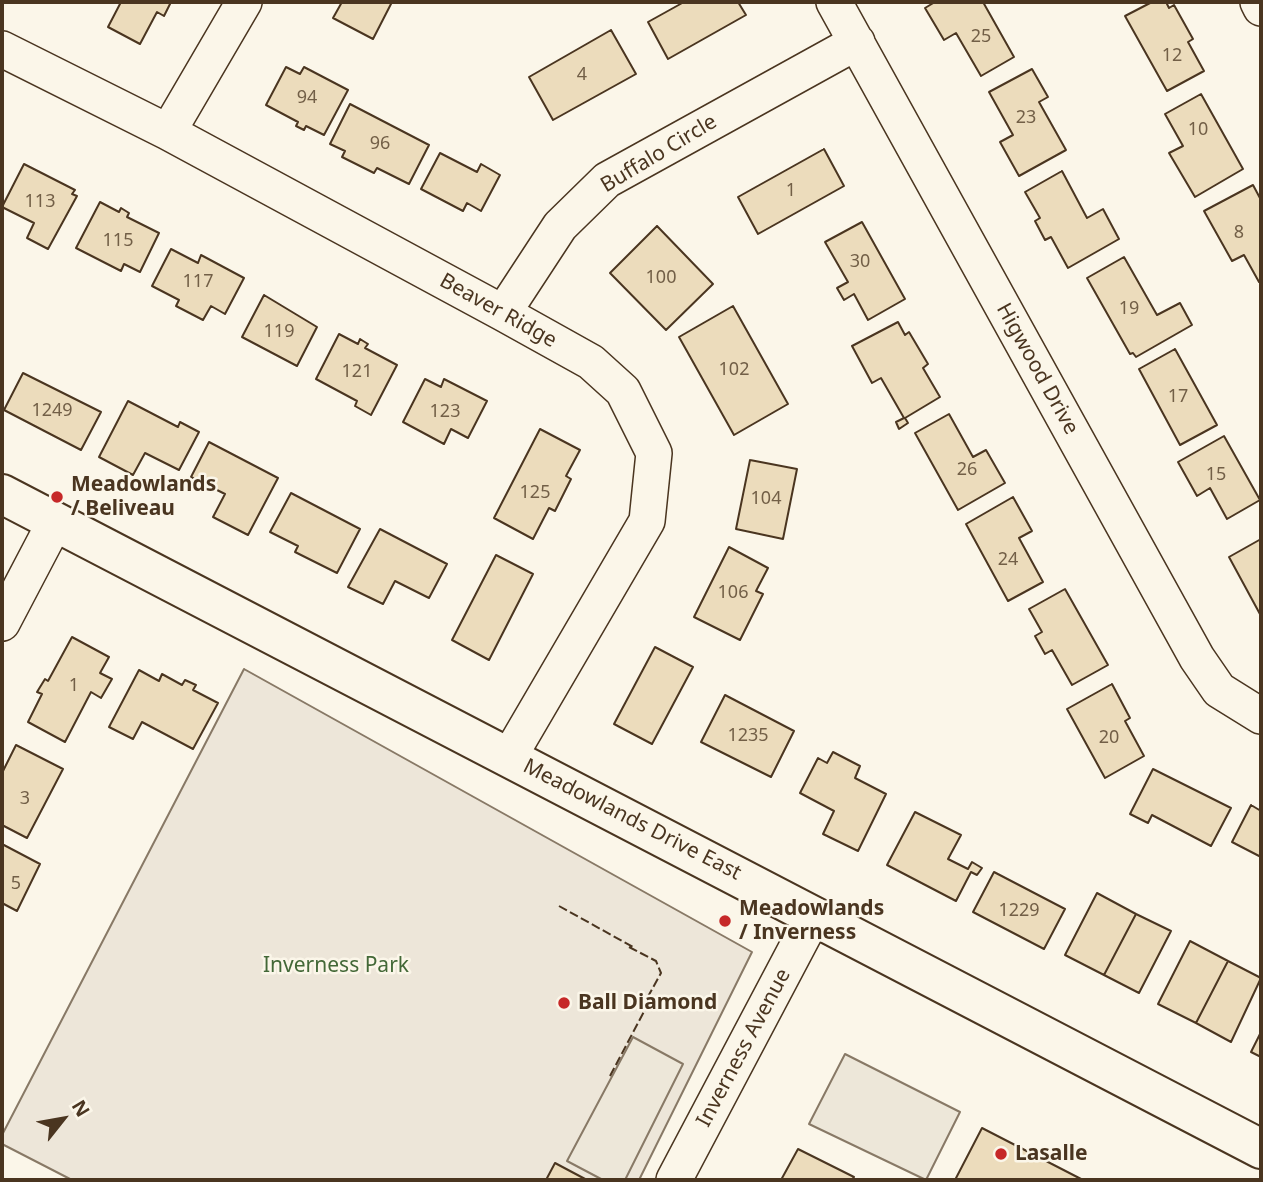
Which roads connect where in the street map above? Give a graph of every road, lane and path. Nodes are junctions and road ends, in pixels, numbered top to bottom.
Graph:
1 (244, 2) edge
2 (834, 2) edge
3 (1258, 2) edge
4 (1261, 8) edge
5 (857, 42) junction
6 (2, 49) edge
7 (168, 132) junction
8 (503, 313) junction
9 (2, 494) edge
10 (55, 522) junction
11 (2, 623) edge
12 (1261, 716) edge
13 (509, 757) junction
14 (814, 915) junction
15 (1261, 1149) edge
16 (674, 1180) edge

1 - 7 street
2 - 5 street, Higwood Drive
3 - 4 street
5 - 8 street, Buffalo Circle
5 - 12 street, Higwood Drive
6 - 7 street, Beaver Ridge
7 - 8 street, Beaver Ridge
8 - 13 street, Beaver Ridge
9 - 10 main road, Meadowlands Drive East
10 - 11 street
10 - 13 main road, Meadowlands Drive East
13 - 14 main road, Meadowlands Drive East
14 - 15 main road, Meadowlands Drive East
14 - 16 street, Inverness Avenue

